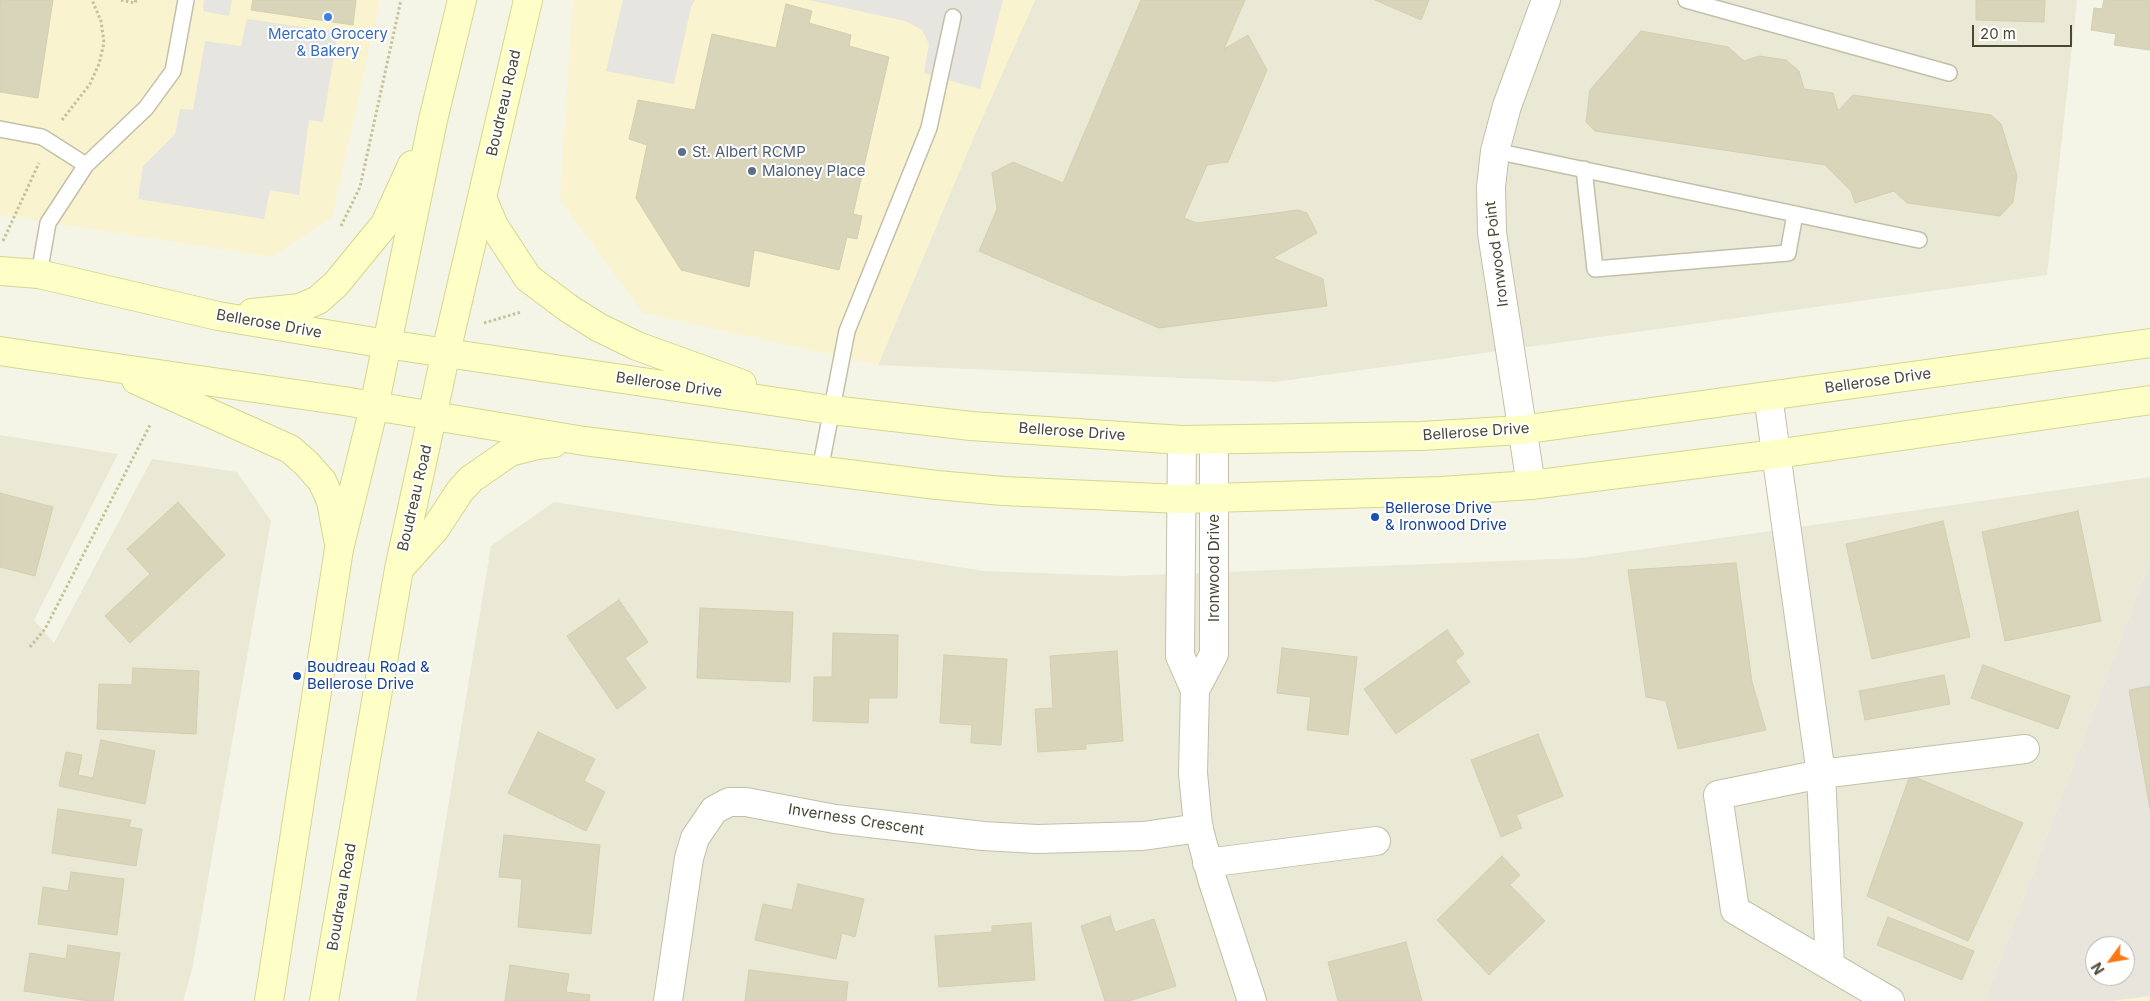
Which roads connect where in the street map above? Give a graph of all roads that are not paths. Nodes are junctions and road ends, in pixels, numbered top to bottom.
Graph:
1 (186, 0) edge
2 (462, 0) edge
3 (528, 0) edge
4 (1546, 0) edge
5 (1686, 0) edge
6 (953, 17) dead end
7 (1949, 73) dead end
8 (433, 120) junction
9 (0, 129) edge
10 (1494, 151) junction
11 (86, 165) junction
12 (1584, 169) junction
13 (482, 198) junction
14 (1795, 214) junction
15 (1919, 240) dead end
16 (0, 271) edge
17 (40, 274) junction
18 (218, 316) junction
19 (2150, 343) edge
20 (386, 344) junction
21 (0, 351) edge
22 (446, 352) junction
23 (103, 366) junction
24 (1768, 396) junction
25 (2150, 400) edge
26 (800, 405) junction
27 (374, 407) junction
28 (832, 410) junction
29 (433, 416) junction
30 (1521, 430) junction
31 (1182, 440) junction
32 (1214, 440) junction
33 (584, 441) junction
34 (1776, 454) junction
35 (820, 470) junction
36 (1531, 485) junction
37 (1180, 499) junction
38 (1214, 499) junction
39 (340, 549) junction
40 (399, 570) junction
41 (1195, 690) junction
42 (2025, 749) dead end
43 (1821, 774) junction
44 (1199, 828) junction
45 (1376, 841) dead end
46 (1207, 863) junction
47 (1830, 966) junction
48 (269, 1001) edge
49 (324, 1001) edge
50 (668, 1001) edge
51 (1252, 1001) edge
52 (1890, 1001) edge

1 - 11 lane
2 - 8 main road
3 - 13 main road, Boudreau Road
4 - 10 street, Ironwood Point
5 - 7 lane
6 - 28 lane
8 - 18 main road
8 - 20 main road
9 - 11 lane
10 - 12 lane
10 - 30 street, Ironwood Point
11 - 17 lane
12 - 14 lane
12 - 14 lane
13 - 22 main road, Boudreau Road
13 - 26 main road
14 - 15 lane
16 - 17 main road, Bellerose Drive
17 - 18 main road, Bellerose Drive
18 - 20 main road, Bellerose Drive
19 - 24 main road, Bellerose Drive
20 - 22 main road, Bellerose Drive
20 - 27 main road
21 - 23 main road
22 - 26 main road, Bellerose Drive
22 - 29 main road, Boudreau Road
23 - 27 main road
23 - 39 main road
24 - 30 main road, Bellerose Drive
24 - 34 street
25 - 34 main road
26 - 28 main road, Bellerose Drive
27 - 29 main road
27 - 39 main road
28 - 31 main road, Bellerose Drive
28 - 35 lane
29 - 33 main road
29 - 40 main road, Boudreau Road
30 - 32 main road, Bellerose Drive
30 - 36 street, Ironwood Point
31 - 32 main road, Bellerose Drive
31 - 37 street, Ironwood Drive
32 - 38 street, Ironwood Drive
33 - 35 main road
33 - 40 main road
34 - 36 main road
34 - 43 street
35 - 37 main road
36 - 38 main road
37 - 38 main road
37 - 41 street, Ironwood Drive
38 - 41 street, Ironwood Drive
39 - 48 main road
40 - 49 main road, Boudreau Road
41 - 44 street, Ironwood Drive
42 - 43 street
43 - 47 street
43 - 47 street
44 - 46 street, Ironwood Drive
44 - 50 street, Inverness Crescent
45 - 46 street
46 - 51 street, Ironwood Drive
47 - 52 street

